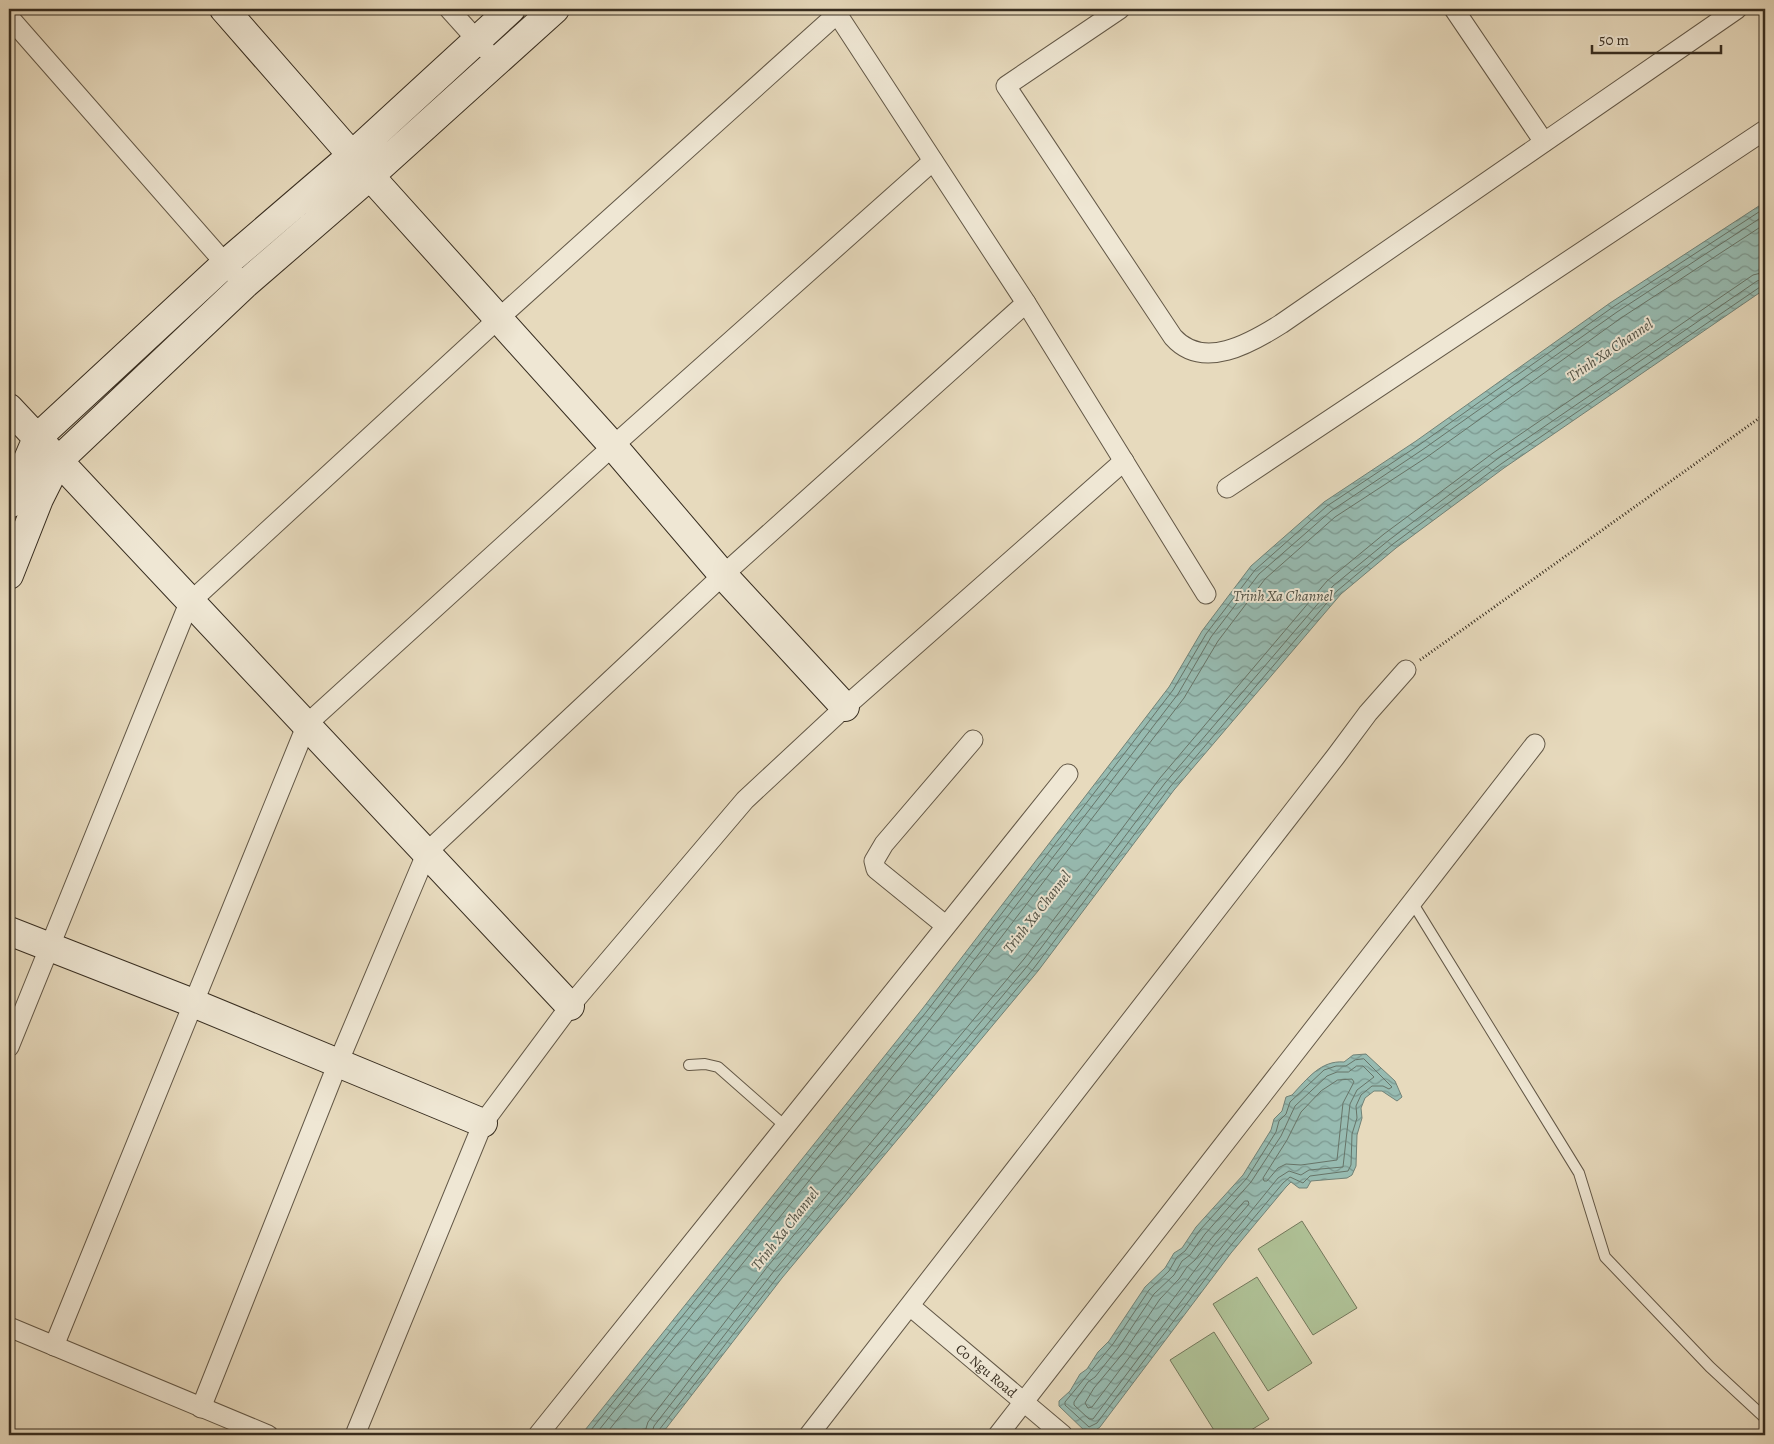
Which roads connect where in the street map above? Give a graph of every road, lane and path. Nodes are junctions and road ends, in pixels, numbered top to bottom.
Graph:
1 (224, 9) edge
2 (449, 9) edge
3 (511, 9) edge
4 (555, 9) edge
5 (1120, 9) edge
6 (1454, 9) edge
7 (1737, 9) edge
8 (836, 11) edge
9 (9, 17) edge
10 (476, 40) junction
11 (496, 62) junction
12 (1765, 130) edge
13 (1544, 142) junction
14 (352, 155) junction
15 (933, 161) junction
16 (370, 176) junction
17 (225, 264) junction
18 (244, 285) junction
19 (1026, 303) junction
20 (498, 319) junction
21 (9, 408) edge
22 (1765, 414) edge
23 (37, 438) junction
24 (613, 446) junction
25 (58, 461) junction
26 (1124, 461) junction
27 (1227, 488) dead end
28 (9, 504) edge
29 (9, 575) edge
30 (723, 575) junction
31 (1206, 594) dead end
32 (189, 603) junction
33 (1406, 670) joint
34 (845, 707) junction
35 (307, 724) junction
36 (973, 740) dead end
37 (1535, 744) dead end
38 (1068, 774) dead end
39 (427, 852) junction
40 (1412, 902) junction
41 (946, 925) junction
42 (9, 931) edge
43 (50, 947) junction
44 (193, 1003) junction
45 (570, 1006) junction
46 (9, 1047) edge
47 (338, 1063) junction
48 (689, 1065) dead end
49 (483, 1123) junction
50 (785, 1126) junction
51 (910, 1306) junction
52 (9, 1328) edge
53 (54, 1346) junction
54 (1024, 1401) junction
55 (201, 1408) junction
56 (1765, 1418) edge
57 (268, 1435) edge
58 (355, 1435) edge
59 (538, 1435) edge
60 (809, 1435) edge
61 (998, 1435) edge
62 (1063, 1435) edge

1 - 14 street
2 - 10 street
3 - 10 street
4 - 11 street
5 - 13 street
6 - 13 street
7 - 13 street
8 - 15 street
8 - 20 street
9 - 17 street
10 - 11 street
10 - 14 street
11 - 16 street
12 - 27 street
14 - 16 street
14 - 17 street
15 - 19 street
15 - 24 street
16 - 18 street
16 - 20 street
17 - 18 street
17 - 23 street
18 - 25 street
19 - 26 street
19 - 30 street
20 - 24 street
20 - 32 street
21 - 23 street
22 - 33 path
23 - 25 street
23 - 28 street
24 - 30 street
24 - 35 street
25 - 29 street
25 - 32 street
26 - 31 street
26 - 34 street
30 - 34 street
30 - 39 street
32 - 35 street
32 - 43 street
33 - 51 street
34 - 45 street
35 - 39 street
35 - 44 street
36 - 41 street
37 - 40 street
38 - 41 street
39 - 45 street
39 - 47 street
40 - 54 street
40 - 56 lane
41 - 50 street
42 - 43 street
43 - 44 street
43 - 46 street
44 - 47 street
44 - 53 street
45 - 49 street
47 - 49 street
47 - 55 street
48 - 50 lane
49 - 58 street
50 - 59 street
51 - 54 street, Co Ngu Road
51 - 60 street
52 - 53 street
53 - 55 street
54 - 61 street
54 - 62 street, Co Ngu Road
55 - 57 street

